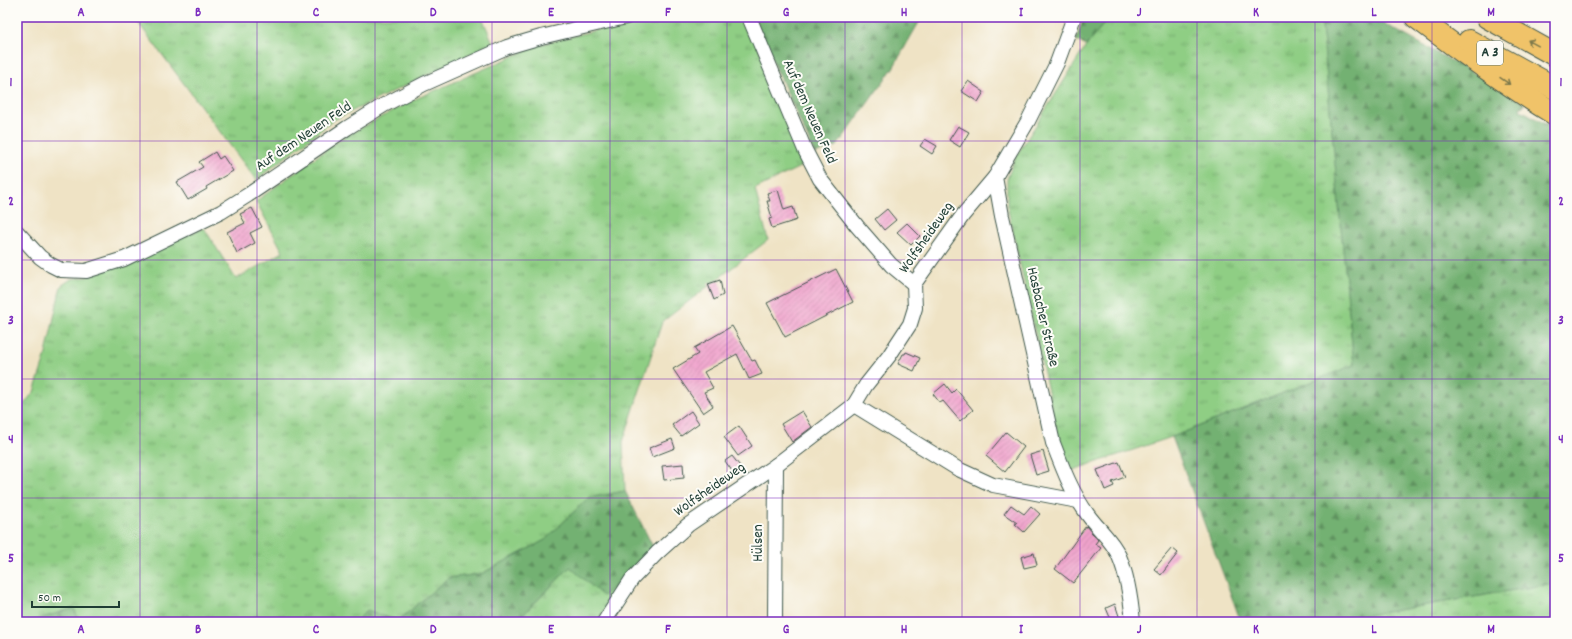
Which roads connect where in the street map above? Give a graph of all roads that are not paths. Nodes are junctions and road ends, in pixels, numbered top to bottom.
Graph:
1 (626, 17) edge
2 (749, 17) edge
3 (1074, 17) edge
4 (1416, 17) edge
5 (1426, 17) edge
6 (1486, 17) edge
7 (1555, 55) edge
8 (1555, 88) edge
9 (1555, 114) edge
10 (996, 177) junction
11 (17, 232) edge
12 (914, 284) junction
13 (854, 405) junction
14 (776, 465) junction
15 (1078, 501) junction
16 (604, 622) edge
17 (775, 622) edge
18 (1134, 622) edge

1 - 11 street, Auf dem Neuen Feld
2 - 12 street, Auf dem Neuen Feld
3 - 10 street
4 -> 9 highway
5 - 8 highway, A 3
7 -> 6 highway, A 3
10 - 12 street, Wolfsheideweg
10 - 15 street, Hasbacher Straße
12 - 13 street, Wolfsheideweg
13 - 14 street, Wolfsheideweg
13 - 15 street
14 - 16 street, Wolfsheideweg
14 - 17 street, Hülsen
15 - 18 street, Hasbacher Straße

